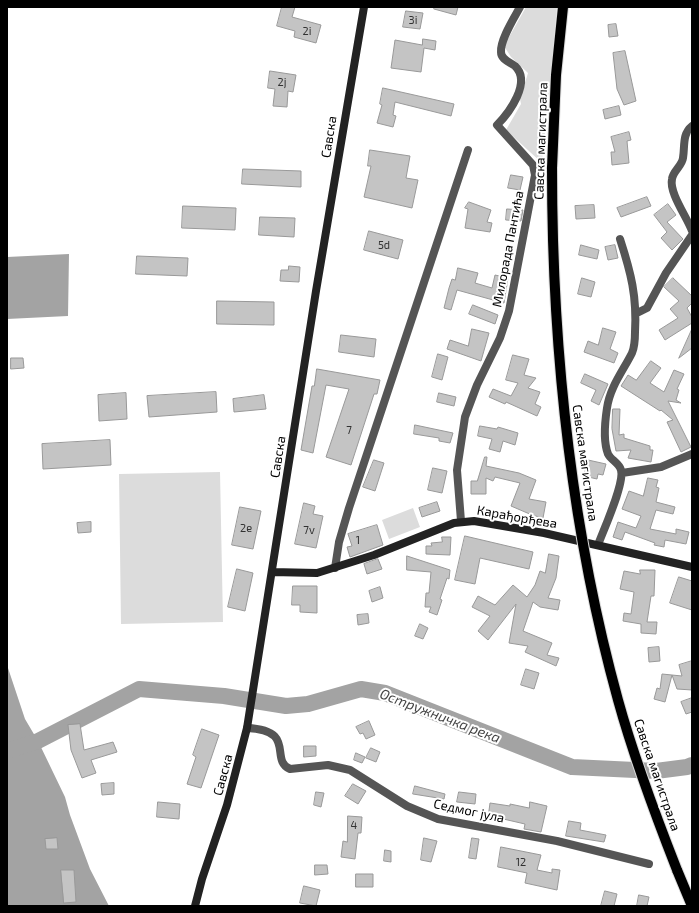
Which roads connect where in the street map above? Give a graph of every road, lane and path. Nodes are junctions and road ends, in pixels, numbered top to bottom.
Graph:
1 (364, 7) edge
2 (520, 7) edge
3 (563, 7) edge
4 (692, 126) edge
5 (468, 150) dead end
6 (692, 231) edge
7 (692, 235) edge
8 (620, 239) dead end
9 (636, 313) junction
10 (692, 454) edge
11 (622, 473) junction
12 (461, 521) junction
13 (598, 546) junction
14 (692, 567) edge
15 (335, 568) junction
16 (272, 572) junction
17 (247, 728) junction
18 (649, 864) dead end
19 (195, 906) edge
20 (692, 906) edge

1 - 16 street, Савска
2 - 12 street, Милорада Пантића
3 - 20 main road, Савска магистрала, bridge
4 - 6 street
5 - 15 street
7 - 9 street
8 - 9 street
9 - 11 street
10 - 11 street
11 - 13 street
12 - 13 street, Карађорђева
12 - 15 street, Карађорђева
13 - 14 street, Карађорђева
15 - 16 street, Карађорђева
16 - 17 street, Савска
17 - 18 street, Седмог јула
17 - 19 street, Савска

